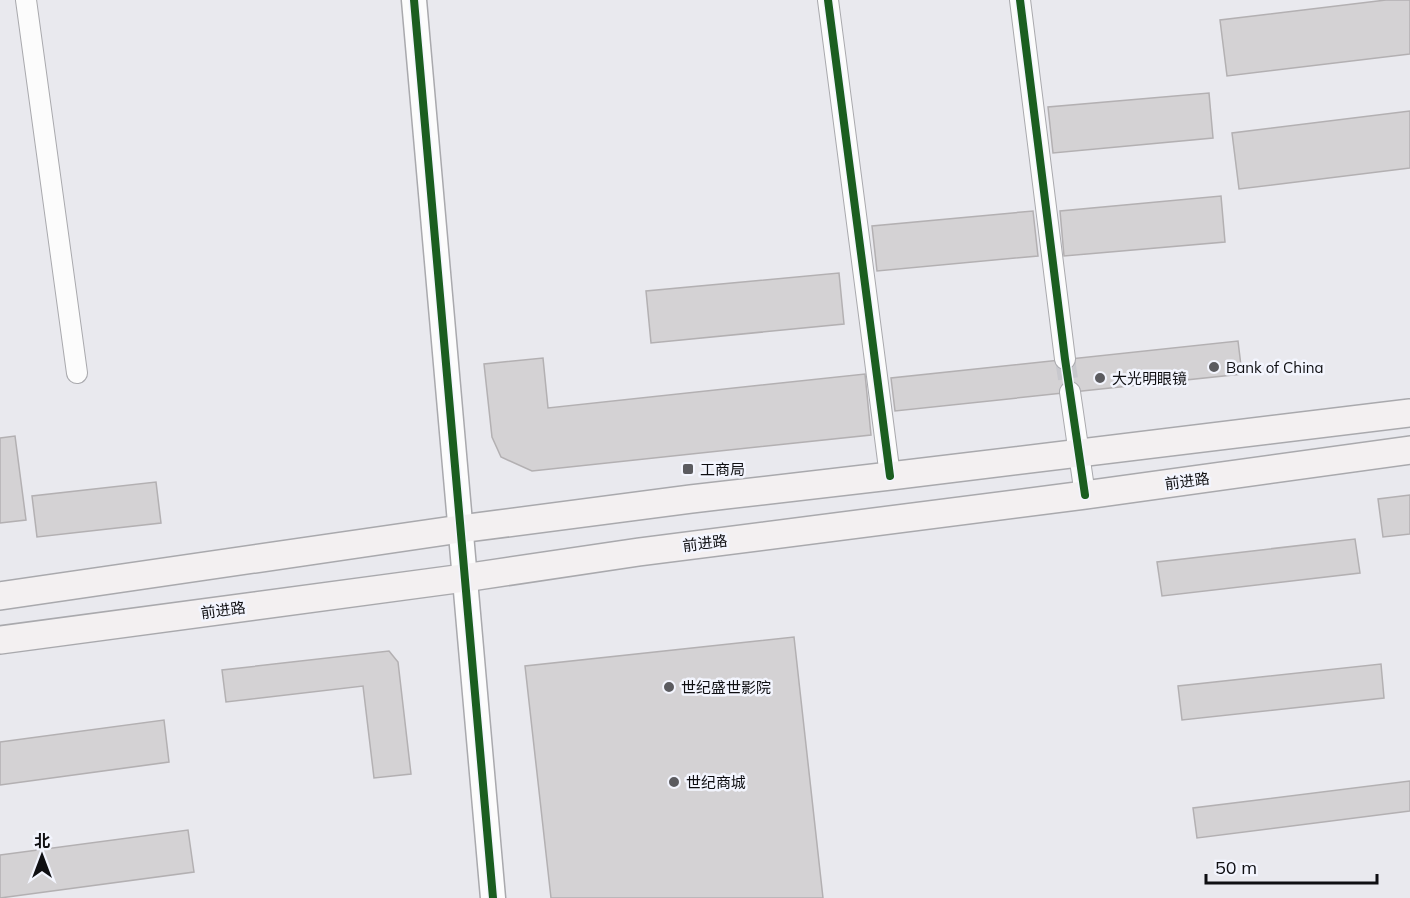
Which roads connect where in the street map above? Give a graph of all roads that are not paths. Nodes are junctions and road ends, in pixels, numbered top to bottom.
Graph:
1 (26, 0) edge
2 (414, 0) edge
3 (828, 0) edge
4 (1020, 0) edge
5 (1065, 359) tunnel mouth
6 (78, 373) dead end
7 (1070, 392) tunnel mouth
8 (1410, 413) edge
9 (1410, 450) edge
10 (1079, 453) junction
11 (890, 476) junction
12 (1085, 495) junction
13 (460, 529) junction
14 (464, 578) junction
15 (0, 596) edge
16 (0, 640) edge
17 (493, 898) edge

1 - 6 street
2 - 13 street
3 - 11 street
4 - 5 street
7 - 10 street
8 - 10 main road
9 - 12 main road, 前进路
10 - 11 main road
10 - 12 street
11 - 13 main road
12 - 14 main road, 前进路
13 - 14 street
13 - 15 main road
14 - 16 main road, 前进路
14 - 17 street

